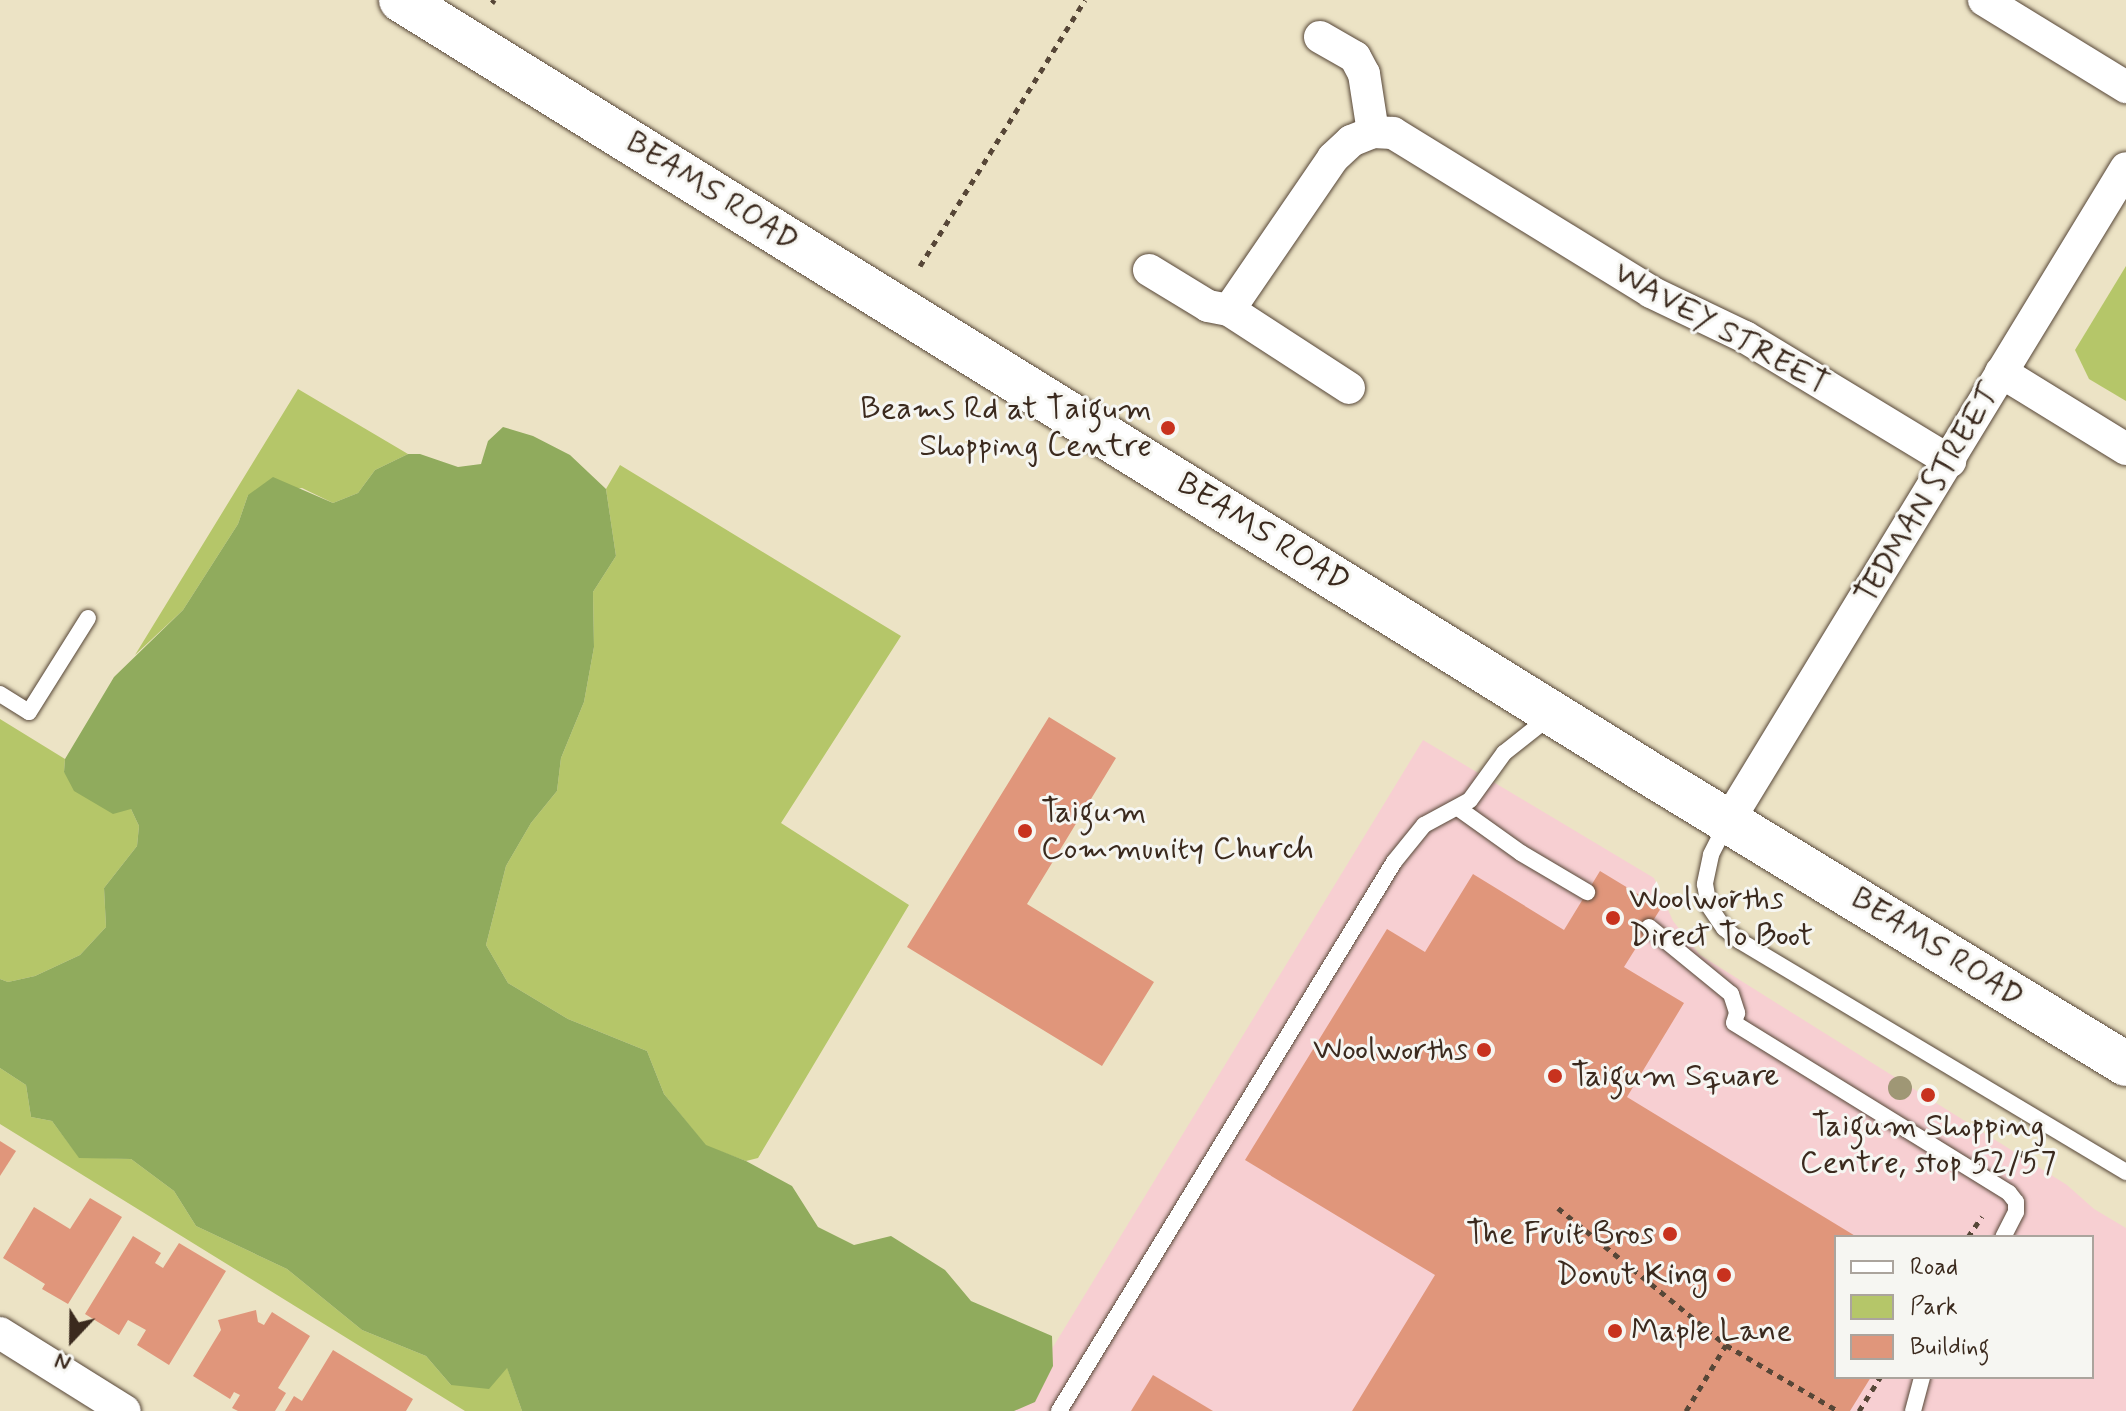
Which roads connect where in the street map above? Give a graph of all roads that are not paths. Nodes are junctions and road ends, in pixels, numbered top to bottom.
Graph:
1 (401, 0) edge
2 (1984, 0) edge
3 (1320, 37) dead end
4 (2126, 87) edge
5 (1373, 132) junction
6 (2126, 168) edge
7 (1149, 270) dead end
8 (1229, 310) junction
9 (2001, 372) junction
10 (1349, 388) dead end
11 (2126, 449) edge
12 (1950, 461) junction
13 (88, 618) dead end
14 (0, 694) edge
15 (1554, 714) junction
16 (1458, 808) junction
17 (1729, 820) junction
18 (1587, 892) dead end
19 (1649, 927) dead end
20 (2126, 1064) edge
21 (2126, 1172) edge
22 (2004, 1235) edge
23 (0, 1333) edge
24 (1921, 1379) edge
25 (125, 1411) edge
26 (1059, 1411) edge
27 (1913, 1411) edge

1 - 15 main road, BEAMS ROAD
2 - 4 street
3 - 5 street
5 - 8 street
5 - 12 street, WAVEY STREET
6 - 9 street, TEDMAN STREET
7 - 8 street
8 - 10 street
9 - 11 street
9 - 12 street, TEDMAN STREET
12 - 17 street, TEDMAN STREET
13 - 14 lane
15 - 16 lane
15 - 17 main road, BEAMS ROAD
16 - 18 lane
16 - 26 lane
17 - 20 main road, BEAMS ROAD
17 - 21 lane
19 - 22 lane
23 - 25 street
24 - 27 lane

